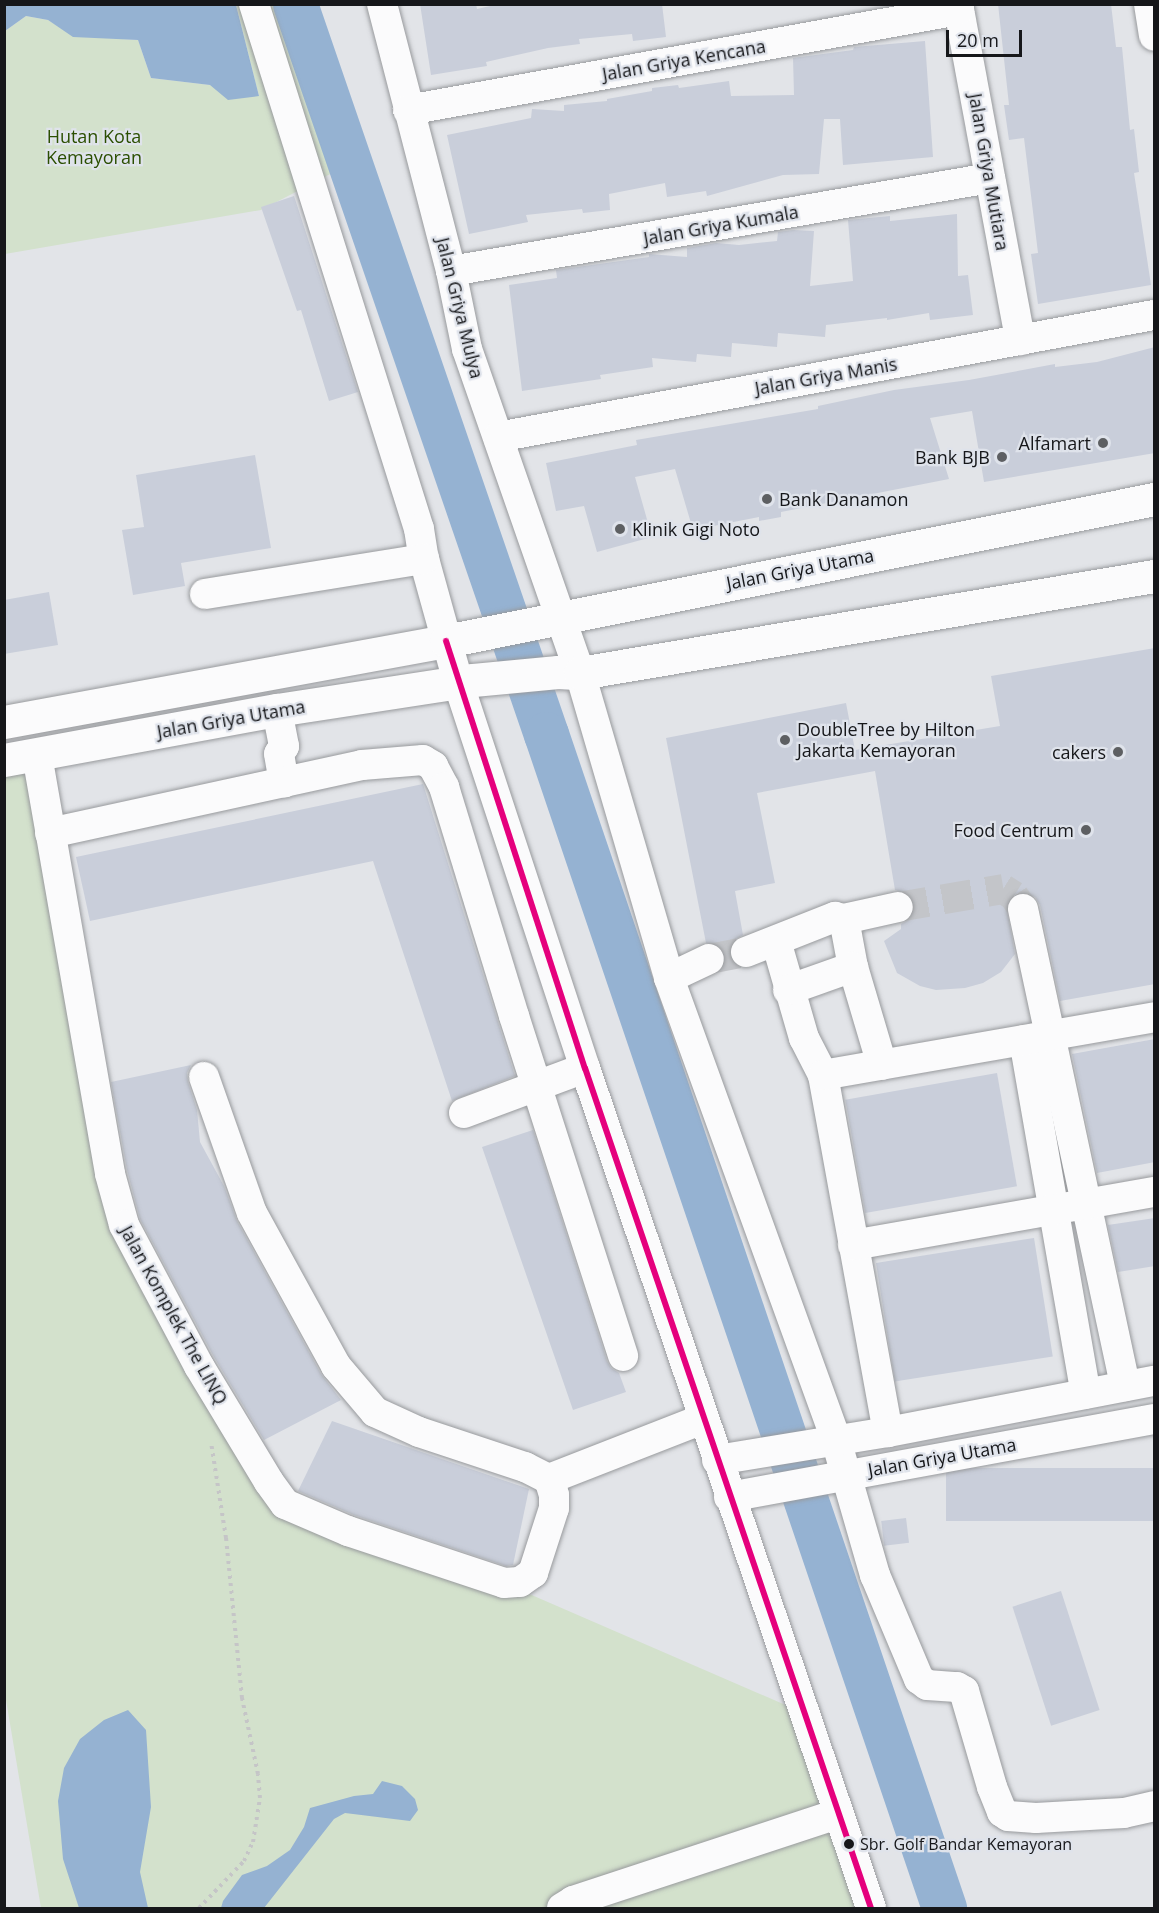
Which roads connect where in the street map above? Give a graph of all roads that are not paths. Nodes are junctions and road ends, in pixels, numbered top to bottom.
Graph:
1 (254, 4) edge
2 (382, 4) edge
3 (1149, 4) edge
4 (959, 7) edge
5 (1155, 36) edge
6 (408, 110) junction
7 (990, 178) junction
8 (451, 271) junction
9 (1155, 315) edge
10 (1020, 340) junction
11 (498, 436) junction
12 (1155, 499) edge
13 (424, 559) junction
14 (1155, 576) edge
15 (205, 594) dead end
16 (553, 618) junction
17 (451, 640) junction
18 (569, 673) junction
19 (465, 681) junction
20 (268, 712) junction
21 (4, 722) edge
22 (37, 755) junction
23 (4, 760) edge
24 (281, 768) junction
25 (51, 833) junction
26 (898, 907) tunnel mouth
27 (1023, 909) tunnel mouth
28 (844, 919) junction
29 (776, 941) junction
30 (746, 952) tunnel mouth
31 (709, 959) tunnel mouth
32 (853, 968) junction
33 (669, 978) junction
34 (788, 990) junction
35 (1155, 1017) edge
36 (1040, 1032) junction
37 (926, 1044) dead end
38 (882, 1065) junction
39 (585, 1068) junction
40 (823, 1075) junction
41 (204, 1077) dead end
42 (537, 1086) junction
43 (464, 1113) dead end
44 (1155, 1192) edge
45 (1086, 1204) junction
46 (1054, 1209) junction
47 (853, 1245) junction
48 (623, 1356) dead end
49 (1155, 1381) edge
50 (1125, 1386) junction
51 (1086, 1394) junction
52 (703, 1419) junction
53 (1155, 1419) edge
54 (888, 1432) junction
55 (829, 1440) junction
56 (724, 1459) junction
57 (838, 1476) junction
58 (549, 1479) junction
59 (735, 1495) junction
60 (1155, 1806) edge
61 (838, 1814) junction
62 (562, 1908) edge
63 (870, 1908) edge

1 - 13 street
2 - 6 street, Jalan Griya Mulya
3 - 5 street
4 - 6 street, Jalan Griya Kencana
4 - 7 street, Jalan Griya Mutiara
6 - 8 street, Jalan Griya Mulya
7 - 8 street, Jalan Griya Kumala
7 - 10 street, Jalan Griya Mutiara
8 - 11 street, Jalan Griya Mulya
9 - 10 street, Jalan Griya Manis
10 - 11 street, Jalan Griya Manis
11 - 16 street, Jalan Griya Mulya
12 - 16 main road, Jalan Griya Utama
13 - 15 street
13 - 17 street
14 - 18 main road, Jalan Griya Utama
16 - 17 main road, Jalan Griya Utama
16 - 18 street, Jalan Griya Mulya
17 - 19 street
17 - 21 main road, Jalan Griya Utama
18 - 19 main road, Jalan Griya Utama
18 - 33 street, Jalan Griya Mulya
19 - 20 main road, Jalan Griya Utama
19 - 39 street
20 - 22 main road, Jalan Griya Utama
20 - 24 street
22 - 23 main road, Jalan Griya Utama
22 - 25 street, Jalan Komplek The LINQ
24 - 25 street
24 - 42 street
25 - 58 street, Jalan Komplek The LINQ
26 - 28 street
27 - 36 street
28 - 29 street
28 - 32 street
29 - 30 street
29 - 34 street, Jalan Griya Utama
31 - 33 street
32 - 34 street
32 - 38 street
33 - 55 street, Jalan Griya Mulya
34 - 40 street, Jalan Griya Utama
35 - 36 street
36 - 37 street
36 - 38 street
36 - 45 street
36 - 46 street
38 - 40 street
39 - 42 street
39 - 52 street
40 - 47 street, Jalan Griya Utama
41 - 58 street
42 - 43 street
42 - 48 street
44 - 45 street
45 - 46 street
45 - 50 street
46 - 47 street
46 - 51 street
47 - 54 street, Jalan Griya Utama
49 - 50 street, Jalan Griya Utama
50 - 51 street, Jalan Griya Utama
51 - 54 street, Jalan Griya Utama
52 - 56 street
52 - 58 street
53 - 57 street, Jalan Griya Utama
54 - 55 street, Jalan Griya Utama
55 - 56 street, Jalan Griya Utama
55 - 57 street, Jalan Griya Mulya
56 - 59 street
57 - 59 street, Jalan Griya Utama
57 - 60 street, Jalan Griya Mulya
59 - 61 street
61 - 62 street
61 - 63 street

